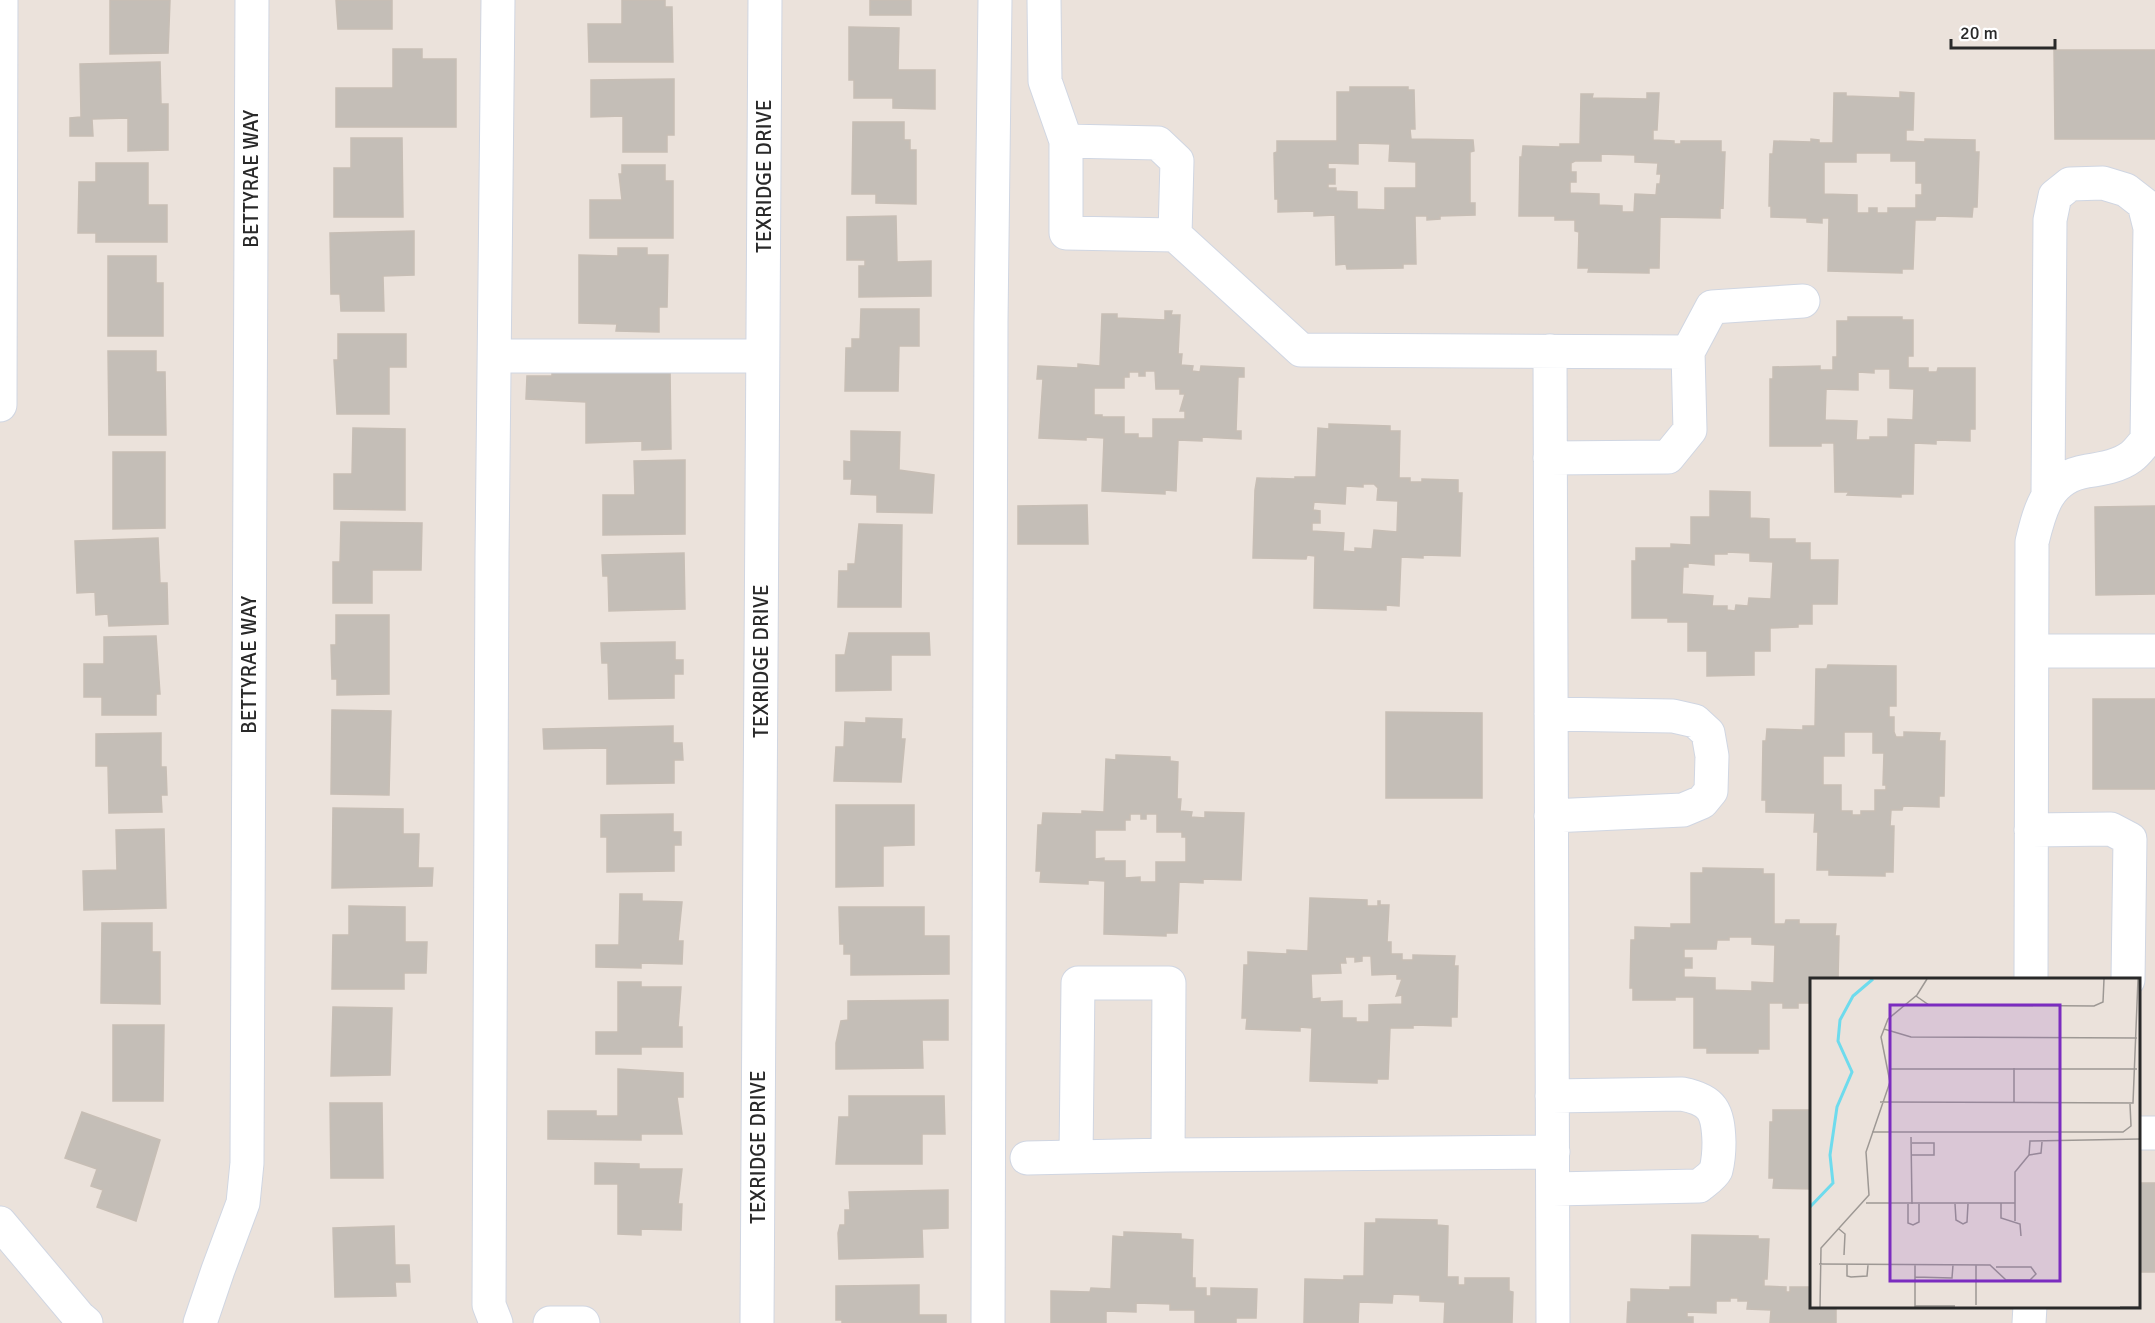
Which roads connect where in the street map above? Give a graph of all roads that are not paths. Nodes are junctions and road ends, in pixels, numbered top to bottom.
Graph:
1 (2, 0) edge
2 (252, 0) edge
3 (498, 0) edge
4 (765, 0) edge
5 (994, 0) edge
6 (1044, 0) edge
7 (1066, 141) junction
8 (1175, 235) junction
9 (1803, 301) dead end
10 (1550, 351) junction
11 (1688, 352) junction
12 (495, 356) junction
13 (762, 356) junction
14 (0, 405) edge
15 (1550, 458) junction
16 (2048, 494) junction
17 (2032, 651) junction
18 (2155, 651) edge
19 (1551, 714) junction
20 (1551, 816) junction
21 (2031, 830) junction
22 (2031, 978) edge
23 (2128, 978) edge
24 (1552, 1096) junction
25 (1553, 1152) junction
26 (1168, 1155) junction
27 (1076, 1157) junction
28 (1027, 1158) dead end
29 (1553, 1189) junction
30 (0, 1223) edge
31 (86, 1323) edge
32 (200, 1323) edge
33 (496, 1323) edge
34 (550, 1323) edge
35 (583, 1323) edge
36 (757, 1323) edge
37 (988, 1323) edge
38 (1553, 1323) edge

1 - 14 street
2 - 32 street, BETTYRAE WAY
3 - 12 street
4 - 13 street, TEXRIDGE DRIVE
5 - 37 street
6 - 7 street
7 - 8 street
7 - 8 street
8 - 10 street
9 - 11 street
10 - 11 street
10 - 15 street
11 - 15 street
12 - 13 street
12 - 33 street
13 - 36 street, TEXRIDGE DRIVE
15 - 19 street
16 - 16 street
16 - 17 street
17 - 18 street
17 - 21 street
19 - 20 street
19 - 20 street
20 - 24 street
21 - 22 street
21 - 23 street
24 - 25 street
24 - 29 street
25 - 26 street
25 - 29 street
26 - 27 street
26 - 27 street
27 - 28 street
29 - 38 street
30 - 31 street
34 - 35 street

